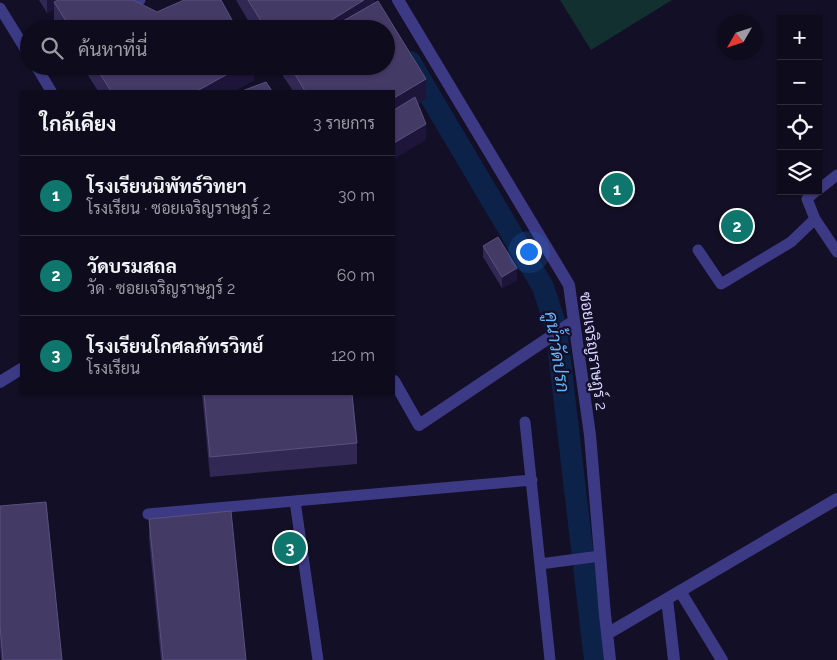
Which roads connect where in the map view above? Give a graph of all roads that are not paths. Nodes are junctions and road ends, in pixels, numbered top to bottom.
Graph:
1 (111, 0) edge
2 (140, 0) edge
3 (398, 0) edge
4 (0, 8) edge
5 (20, 40) edge
6 (41, 75) edge
7 (50, 90) edge
8 (837, 175) edge
9 (822, 186) edge
10 (811, 195) edge
11 (815, 219) junction
12 (698, 250) dead end
13 (837, 252) edge
14 (569, 324) junction
15 (20, 370) edge
16 (0, 382) edge
17 (395, 383) edge
18 (526, 422) dead end
19 (532, 480) junction
20 (837, 499) edge
21 (295, 501) junction
22 (148, 514) dead end
23 (595, 556) junction
24 (540, 564) junction
25 (680, 591) junction
26 (667, 599) junction
27 (607, 634) junction
28 (318, 660) edge
29 (550, 660) edge
30 (610, 660) edge
31 (674, 660) edge
32 (722, 660) edge

1 - 2 lane
3 - 14 street, ซอยเจริญราษฎร์ 2
4 - 5 lane
6 - 7 lane
8 - 9 lane
10 - 11 lane
11 - 12 lane
11 - 13 lane
14 - 17 street
14 - 23 street, ซอยเจริญราษฎร์ 2
15 - 16 street
18 - 19 lane
19 - 21 lane
19 - 24 lane
20 - 25 street
21 - 22 lane
21 - 28 lane
23 - 24 lane
23 - 27 street, ซอยเจริญราษฎร์ 2
24 - 29 lane
25 - 26 street
25 - 32 street
26 - 27 street
26 - 31 street
27 - 30 street, ซอยเจริญราษฎร์ 2

